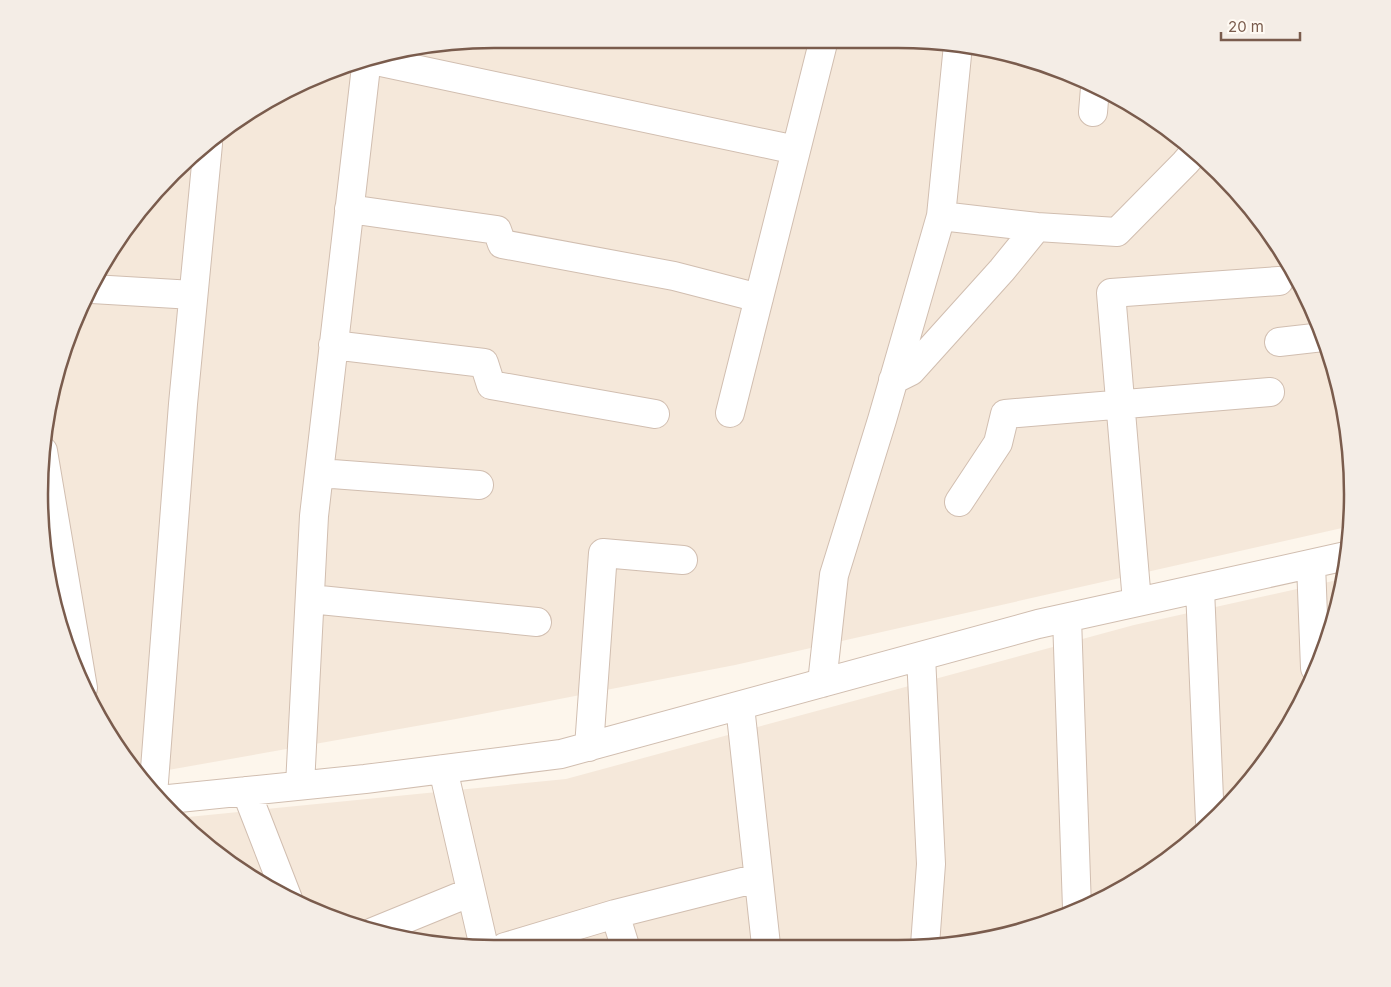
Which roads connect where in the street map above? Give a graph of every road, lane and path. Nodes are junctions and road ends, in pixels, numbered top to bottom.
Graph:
1 (822, 48) edge
2 (957, 51) edge
3 (381, 62) edge
4 (365, 67) edge
5 (796, 150) junction
6 (203, 155) edge
7 (1190, 157) edge
8 (349, 209) junction
9 (941, 216) junction
10 (1037, 226) junction
11 (1279, 281) dead end
12 (97, 289) edge
13 (194, 296) junction
14 (759, 298) junction
15 (1316, 338) edge
16 (1279, 342) dead end
17 (334, 345) junction
18 (893, 380) junction
19 (1270, 392) dead end
20 (1121, 405) junction
21 (730, 413) dead end
22 (655, 414) dead end
23 (319, 473) junction
24 (48, 479) edge
25 (478, 485) dead end
26 (959, 502) dead end
27 (1339, 558) edge
28 (683, 560) dead end
29 (1311, 564) junction
30 (1200, 589) junction
31 (310, 600) junction
32 (1137, 602) junction
33 (1067, 618) junction
34 (537, 622) dead end
35 (1314, 652) edge
36 (921, 656) junction
37 (79, 658) edge
38 (822, 683) junction
39 (740, 706) junction
40 (589, 747) junction
41 (443, 769) junction
42 (154, 783) edge
43 (300, 785) junction
44 (246, 791) junction
45 (168, 799) edge
46 (1210, 812) edge
47 (758, 878) junction
48 (284, 887) edge
49 (471, 892) junction
50 (1077, 902) edge
51 (616, 914) junction
52 (387, 926) edge
53 (925, 939) edge
54 (482, 940) edge
55 (529, 940) edge
56 (623, 940) edge
57 (765, 940) edge

1 - 5 street
2 - 9 street
3 - 5 street
4 - 8 street
5 - 14 street
6 - 13 street
7 - 10 street
8 - 14 street
8 - 17 street
9 - 10 street
9 - 18 street
10 - 18 street
11 - 20 street
12 - 13 street
13 - 42 street
14 - 21 street
15 - 16 street
17 - 22 street
17 - 23 street
18 - 38 street
19 - 20 street
20 - 26 street
20 - 32 street
23 - 25 street
23 - 31 street
24 - 37 street
27 - 29 street
28 - 40 street
29 - 30 street
29 - 35 street
30 - 32 street
30 - 46 street
31 - 34 street
31 - 43 street
32 - 33 street
33 - 36 street
33 - 50 street
36 - 38 street
36 - 53 street
38 - 39 street
39 - 40 street
39 - 47 street
40 - 41 street
41 - 43 street
41 - 49 street
43 - 44 street
44 - 45 street
44 - 48 street
47 - 51 street
47 - 57 street
49 - 52 street
49 - 54 street
51 - 55 street
51 - 56 street

